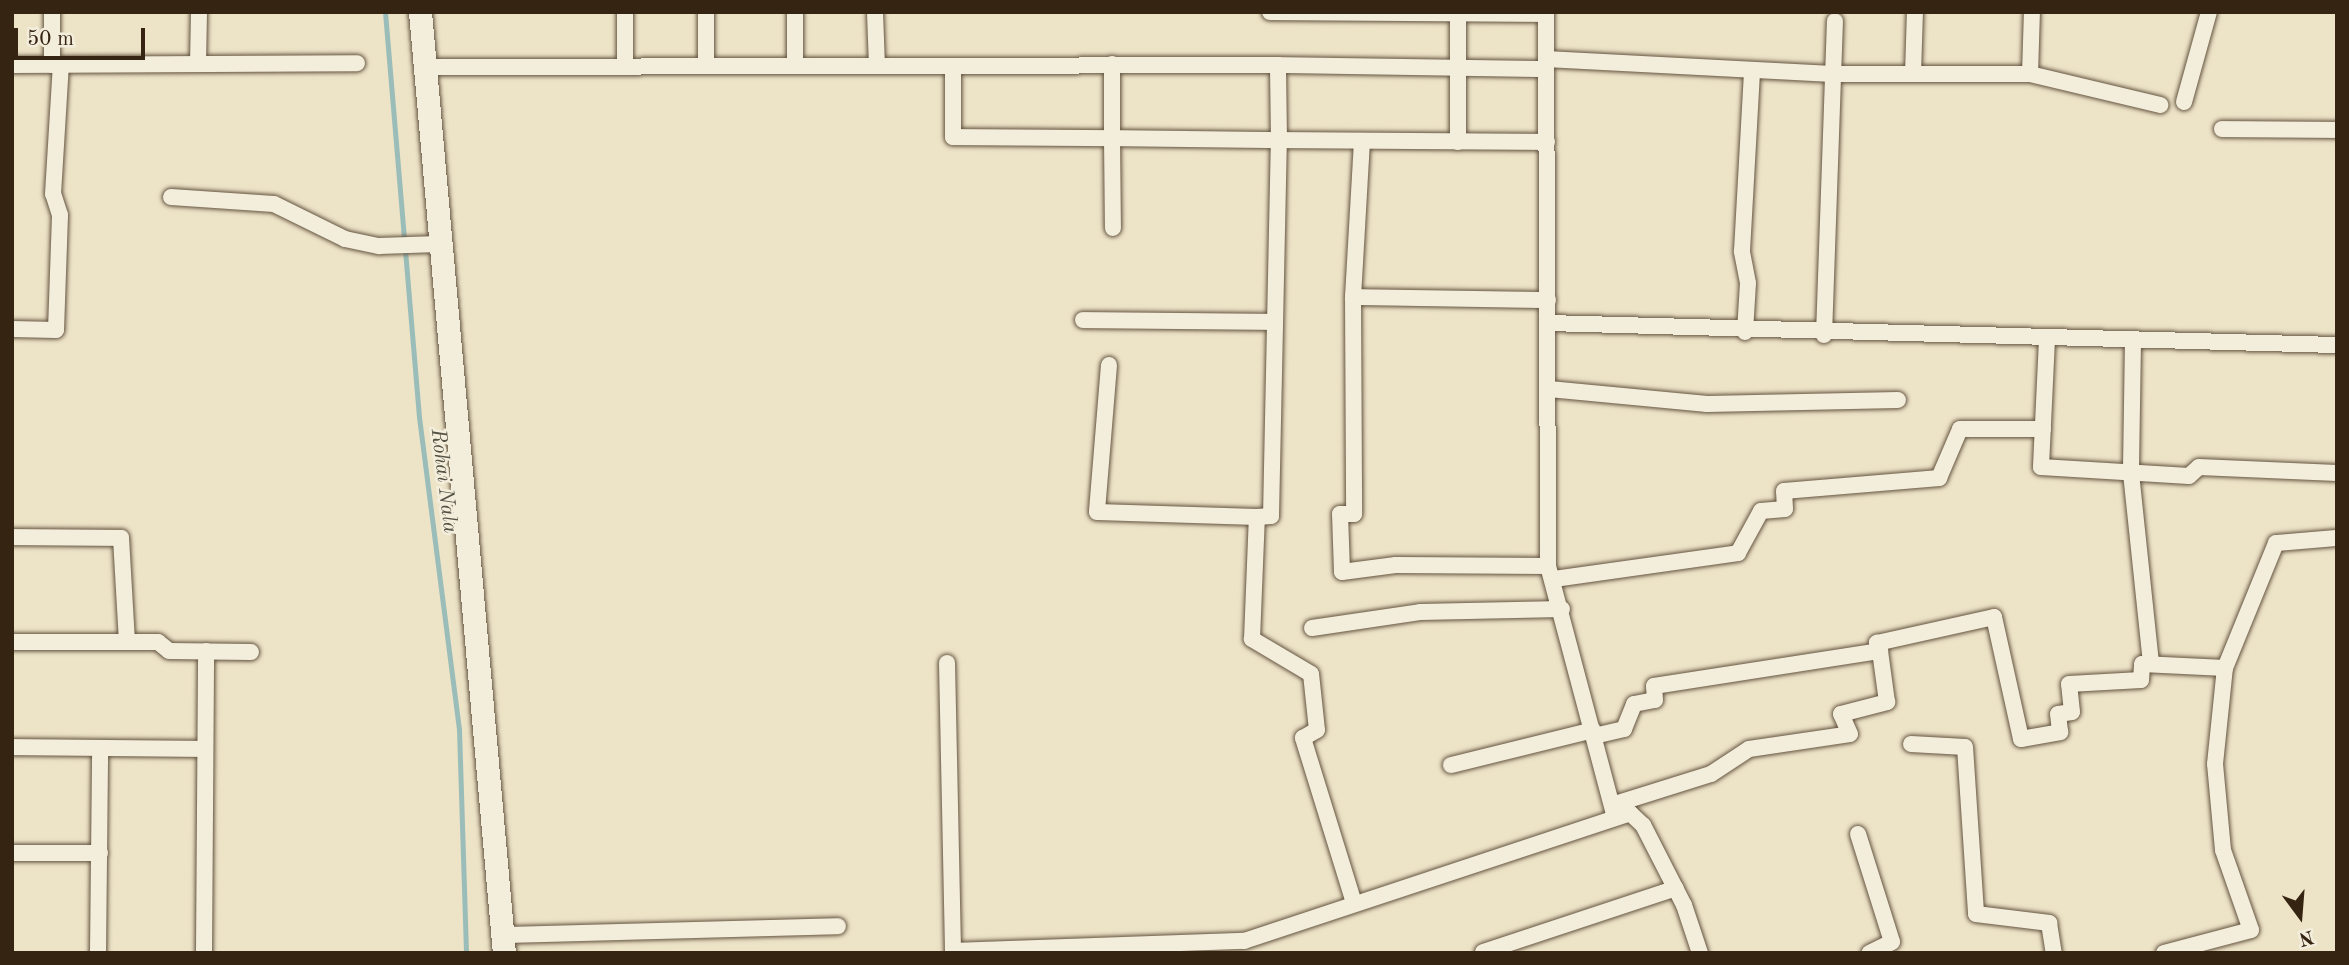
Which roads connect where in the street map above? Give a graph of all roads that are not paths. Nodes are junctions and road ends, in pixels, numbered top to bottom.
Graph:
1 (52, 12) edge
2 (199, 12) edge
3 (420, 12) edge
4 (625, 12) edge
5 (706, 12) edge
6 (795, 12) edge
7 (875, 12) edge
8 (1261, 12) edge
9 (1270, 12) edge
10 (1914, 12) edge
11 (2032, 12) edge
12 (2209, 12) edge
13 (1458, 13) edge
14 (1546, 13) edge
15 (1835, 21) dead end
16 (357, 63) dead end
17 (198, 64) junction
18 (1112, 64) junction
19 (1546, 64) junction
20 (12, 65) edge
21 (57, 65) junction
22 (795, 65) junction
23 (1278, 65) junction
24 (625, 66) junction
25 (706, 66) junction
26 (877, 66) junction
27 (953, 66) junction
28 (424, 67) junction
29 (1458, 68) junction
30 (1752, 70) junction
31 (1833, 74) junction
32 (1913, 74) junction
33 (2030, 74) junction
34 (2184, 102) dead end
35 (2160, 105) dead end
36 (2222, 130) dead end
37 (2337, 130) edge
38 (1112, 138) junction
39 (1279, 140) junction
40 (1362, 141) junction
41 (1458, 142) junction
42 (1547, 142) junction
43 (171, 197) dead end
44 (1113, 228) dead end
45 (430, 245) junction
46 (1353, 297) junction
47 (1548, 300) junction
48 (1083, 320) dead end
49 (1275, 322) junction
50 (1548, 323) junction
51 (12, 329) edge
52 (1745, 332) junction
53 (1824, 335) junction
54 (2047, 339) junction
55 (2133, 341) junction
56 (2337, 345) edge
57 (1110, 365) dead end
58 (1549, 389) junction
59 (1898, 400) dead end
60 (2043, 429) junction
61 (2131, 473) junction
62 (2337, 474) edge
63 (1257, 517) junction
64 (12, 537) edge
65 (2337, 538) edge
66 (1551, 573) junction
67 (1562, 610) junction
68 (1312, 628) dead end
69 (12, 642) edge
70 (127, 642) junction
71 (206, 651) junction
72 (1880, 651) junction
73 (251, 652) dead end
74 (947, 663) dead end
75 (2151, 664) junction
76 (2225, 668) junction
77 (1594, 733) junction
78 (1911, 744) dead end
79 (12, 747) edge
80 (100, 748) junction
81 (203, 749) junction
82 (1451, 765) dead end
83 (1613, 809) junction
84 (1858, 834) dead end
85 (12, 853) edge
86 (100, 853) junction
87 (1676, 888) junction
88 (1354, 903) junction
89 (838, 926) dead end
90 (505, 944) edge
91 (953, 952) edge
92 (1483, 952) edge
93 (98, 953) edge
94 (204, 953) edge
95 (1700, 953) edge
96 (1869, 953) edge
97 (2054, 953) edge
98 (2164, 953) edge

1 - 21 street
2 - 17 street
3 - 28 street
4 - 24 street
5 - 25 street
6 - 22 street
7 - 26 street
8 - 9 street
9 - 13 street
10 - 32 street
11 - 33 street
12 - 34 street
13 - 14 street
13 - 29 street
14 - 19 street
15 - 31 street
16 - 17 street
17 - 21 street
18 - 23 street
18 - 27 street
18 - 38 street
19 - 29 street
19 - 30 street
19 - 42 street
20 - 21 street
21 - 51 street
22 - 25 street
22 - 26 street
23 - 29 street
23 - 39 street
24 - 25 street
24 - 28 street
26 - 27 street
27 - 38 street
28 - 45 street
29 - 41 street
30 - 31 street
30 - 52 street
31 - 32 street
31 - 53 street
32 - 33 street
33 - 35 street
36 - 37 street
38 - 39 street
38 - 44 street
39 - 40 street
39 - 49 street
40 - 41 street
40 - 46 street
41 - 42 street
42 - 47 street
43 - 45 street
45 - 90 street
46 - 47 street
46 - 66 street
47 - 50 street
48 - 49 street
49 - 63 street
50 - 52 street
50 - 58 street
52 - 53 street
53 - 54 street
54 - 55 street
54 - 60 street
55 - 56 street
55 - 61 street
57 - 63 street
58 - 59 street
58 - 66 street
60 - 61 street
60 - 66 street
61 - 62 street
61 - 75 street
63 - 88 street
64 - 70 street
65 - 76 street
66 - 67 street
67 - 68 street
67 - 77 street
69 - 70 street
70 - 71 street
71 - 73 street
71 - 81 street
72 - 75 street
72 - 77 street
72 - 83 street
74 - 91 street
75 - 76 street
76 - 98 street
77 - 82 street
77 - 83 street
78 - 97 street
79 - 80 street
80 - 81 street
80 - 86 street
81 - 94 street
83 - 87 street
83 - 88 street
84 - 96 street
85 - 86 street
86 - 93 street
87 - 92 street
87 - 95 street
88 - 91 street
89 - 90 street

